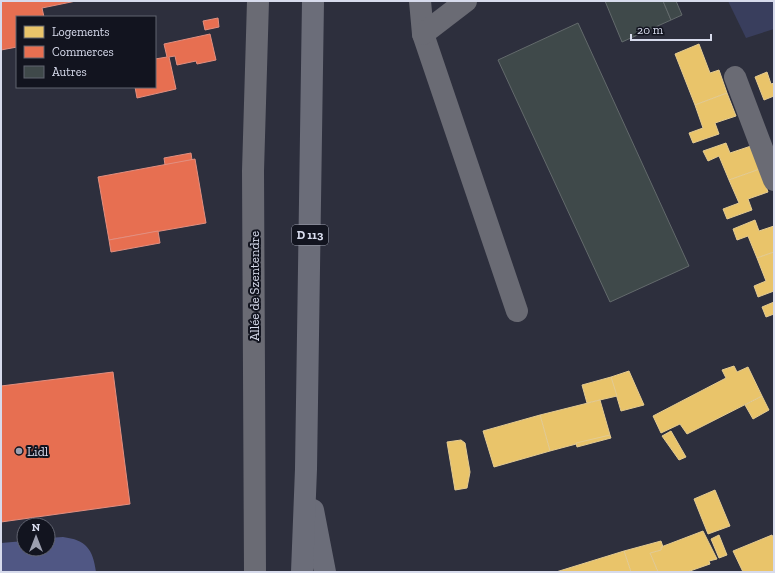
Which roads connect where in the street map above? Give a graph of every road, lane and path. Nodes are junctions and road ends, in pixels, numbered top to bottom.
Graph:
1 (258, 1) edge
2 (313, 1) edge
3 (420, 1) edge
4 (466, 1) edge
5 (423, 34) junction
6 (735, 77) dead end
7 (766, 136) edge
8 (774, 180) edge
9 (516, 310) dead end
10 (306, 470) junction
11 (255, 572) edge
12 (302, 572) edge
13 (325, 572) edge

1 - 11 street, Allée de Szentendre
2 - 10 main road, D 113
3 - 5 street
4 - 5 street
5 - 9 street
6 - 7 street
7 - 8 street
10 - 12 main road, D 113
10 - 13 main road, D 113

